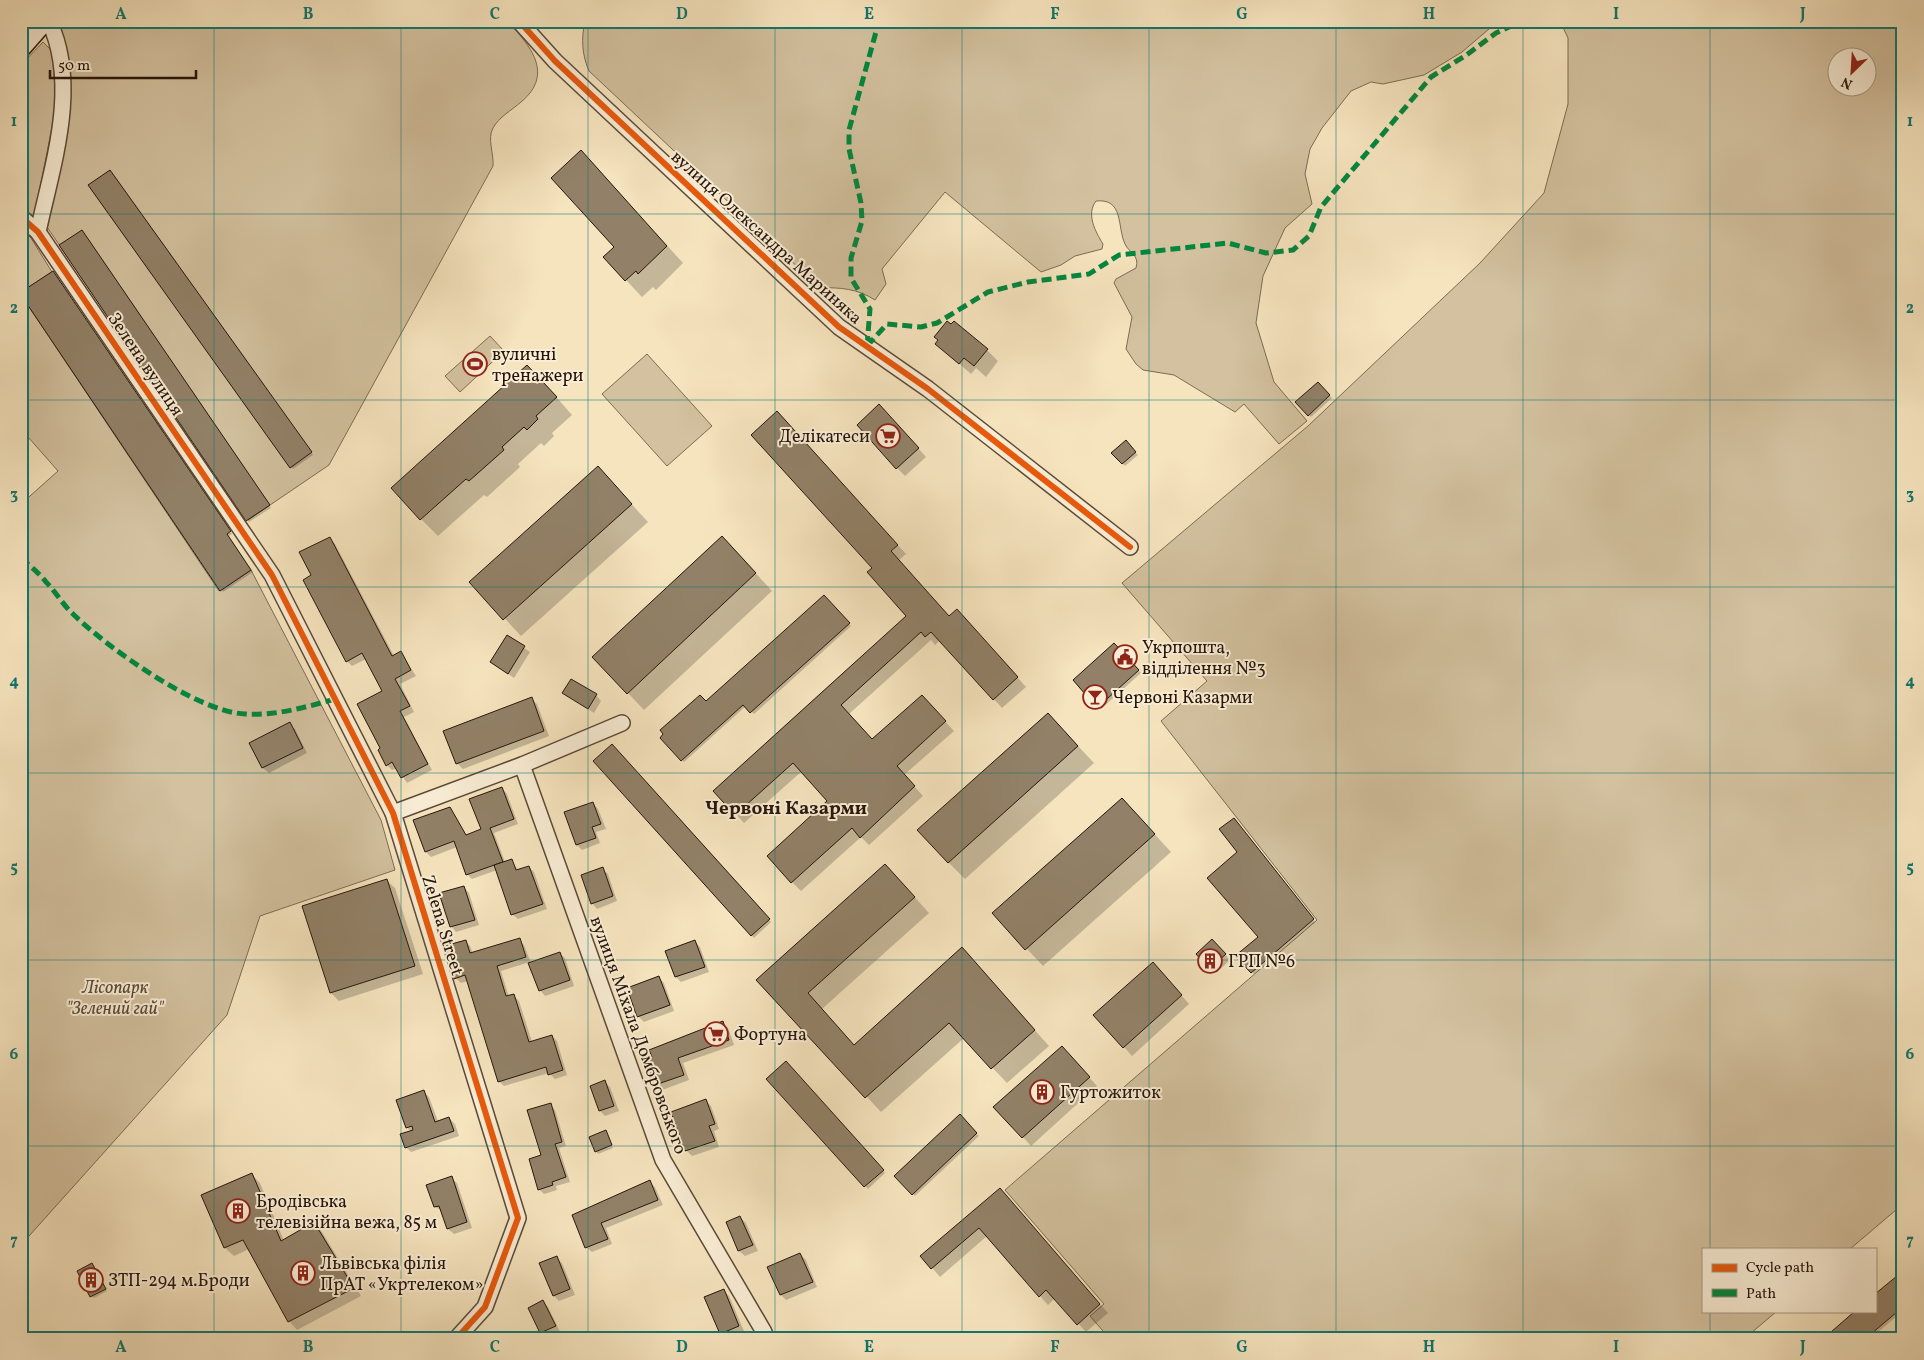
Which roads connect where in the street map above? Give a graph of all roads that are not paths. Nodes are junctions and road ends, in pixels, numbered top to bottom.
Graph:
1 (43, 21) edge
2 (49, 21) edge
3 (519, 21) edge
4 (21, 46) edge
5 (21, 217) edge
6 (38, 232) junction
7 (1130, 547) dead end
8 (622, 723) dead end
9 (522, 764) junction
10 (393, 813) junction
11 (764, 1332) dead end
12 (456, 1339) edge

1 - 4 main road
2 - 6 street
3 - 7 street, вулиця Олександра Мариняка
5 - 6 street
6 - 10 street, Zelena Street
8 - 9 street
9 - 10 street
9 - 11 street, вулиця Міхала Домбровського
10 - 12 street, Zelena Street

